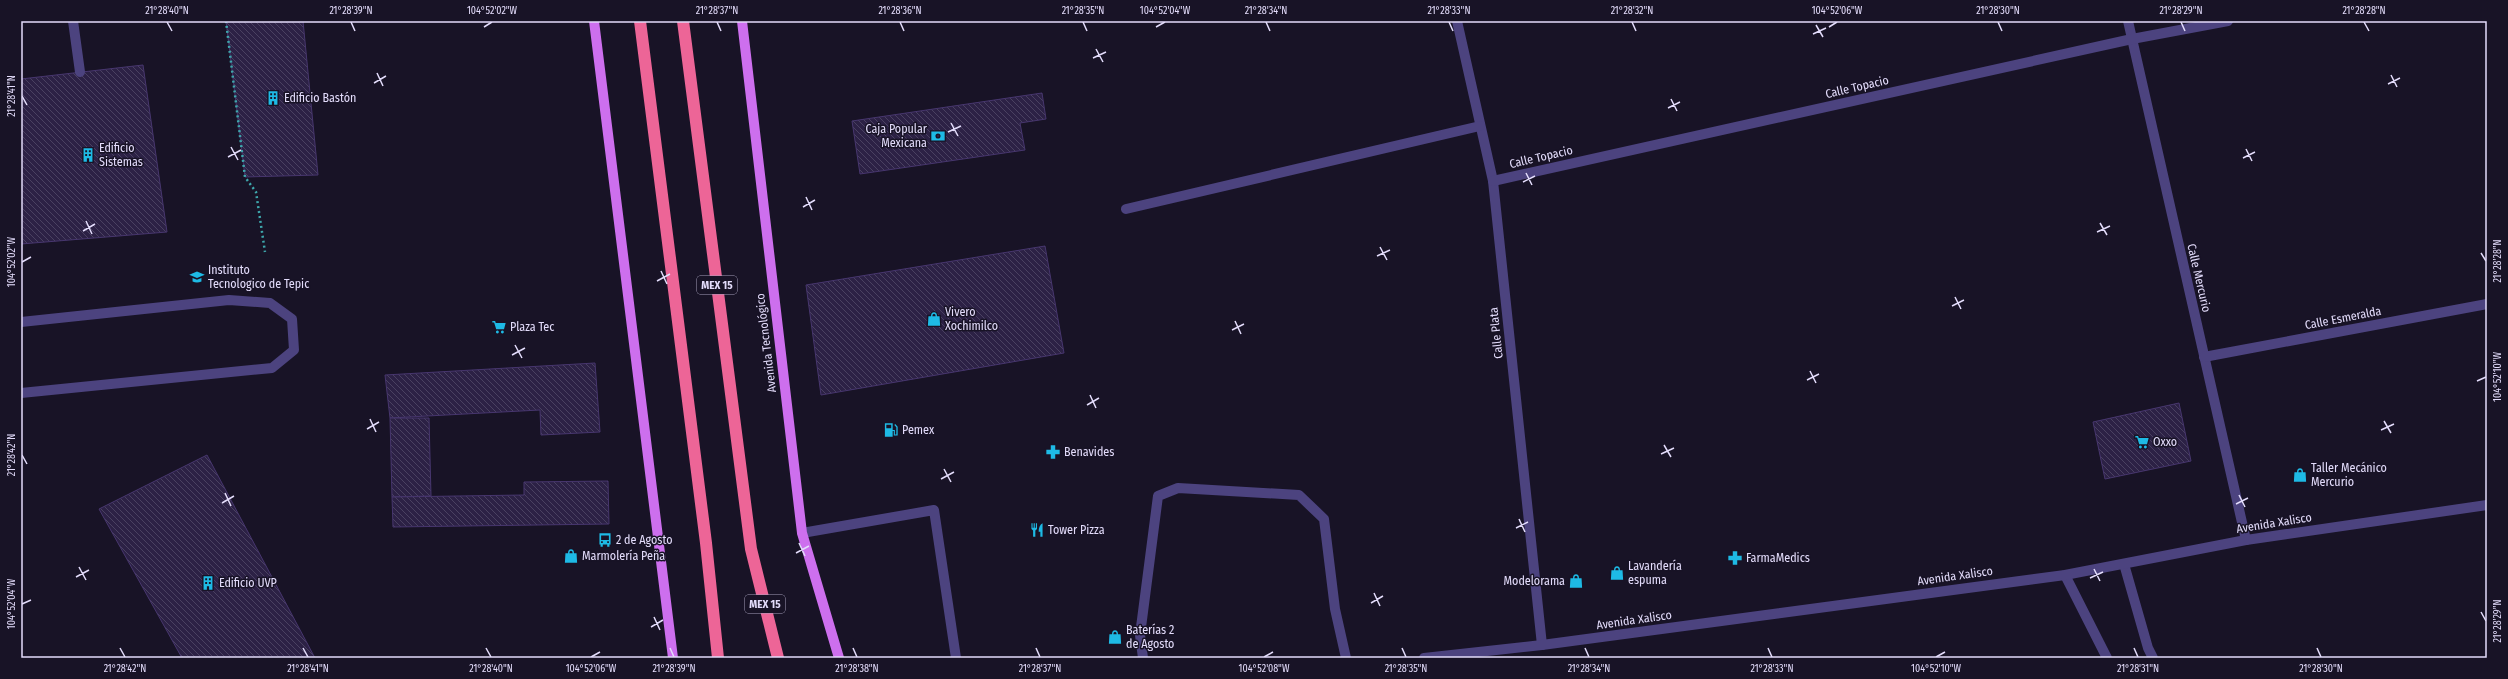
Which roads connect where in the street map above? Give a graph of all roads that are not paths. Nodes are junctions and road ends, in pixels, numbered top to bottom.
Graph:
1 (73, 21) edge
2 (594, 21) edge
3 (640, 21) edge
4 (683, 21) edge
5 (742, 21) edge
6 (1457, 21) edge
7 (2128, 21) edge
8 (2228, 21) edge
9 (2132, 39) junction
10 (80, 72) dead end
11 (1480, 126) junction
12 (1493, 181) junction
13 (1126, 209) dead end
14 (2487, 304) edge
15 (21, 322) edge
16 (2204, 357) junction
17 (21, 393) edge
18 (2487, 505) edge
19 (802, 532) junction
20 (2246, 540) junction
21 (2124, 564) junction
22 (2065, 575) junction
23 (1542, 645) junction
24 (673, 658) edge
25 (718, 658) edge
26 (778, 658) edge
27 (839, 658) edge
28 (956, 658) edge
29 (1143, 658) edge
30 (1346, 658) edge
31 (1424, 658) edge
32 (2107, 658) edge
33 (2153, 658) edge

1 - 10 street
2 - 24 main road
3 - 25 highway
4 - 26 highway, MEX 15
5 - 19 main road, Avenida Tecnológico
6 - 11 street, Calle Plata
7 - 9 street, Calle Mercurio
8 - 9 street, Calle Topacio
9 - 12 street, Calle Topacio
9 - 16 street, Calle Mercurio
11 - 12 street, Calle Plata
11 - 13 street
12 - 23 street, Calle Plata
14 - 16 street, Calle Esmeralda
15 - 17 street
16 - 20 street, Calle Mercurio
18 - 20 street, Avenida Xalisco
19 - 27 main road, Avenida Tecnológico
19 - 28 street
20 - 21 street, Avenida Xalisco
21 - 22 street, Avenida Xalisco
21 - 33 street
22 - 23 street, Avenida Xalisco
22 - 32 street
23 - 31 street, Avenida Xalisco
29 - 30 street

